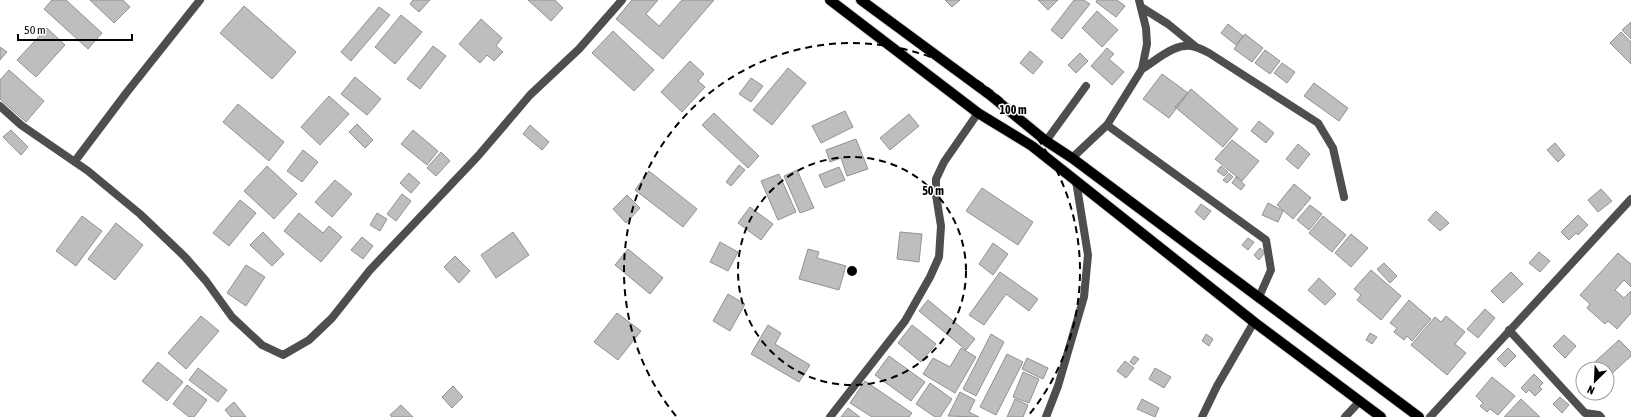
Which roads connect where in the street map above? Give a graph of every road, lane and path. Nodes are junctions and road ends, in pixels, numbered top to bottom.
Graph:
1 (200, 0) edge
2 (622, 0) edge
3 (830, 0) edge
4 (860, 0) edge
5 (1140, 3) edge
6 (1195, 46) junction
7 (1142, 69) junction
8 (1086, 86) dead end
9 (0, 106) edge
10 (978, 113) junction
11 (1107, 125) junction
12 (1046, 141) junction
13 (1072, 158) junction
14 (75, 161) junction
15 (1076, 181) junction
16 (1344, 197) dead end
17 (1631, 199) edge
18 (1259, 297) junction
19 (1254, 322) junction
20 (1509, 330) junction
21 (1360, 401) junction
22 (830, 417) edge
23 (1046, 417) edge
24 (1202, 417) edge
25 (1345, 417) edge
26 (1381, 417) edge
27 (1419, 417) edge
28 (1430, 417) edge
29 (1601, 417) edge

1 - 14 street
2 - 14 street
3 - 10 main road
4 - 12 main road
5 - 6 street
5 - 7 street
6 - 7 street
6 - 16 street
7 - 11 street
8 - 12 street
9 - 14 street
10 - 15 main road
10 - 22 street
11 - 13 street
11 - 18 street
12 - 13 main road
13 - 18 main road
15 - 19 main road
15 - 23 street
17 - 20 street
18 - 27 main road
19 - 21 main road
19 - 24 street
20 - 28 street
20 - 29 street
21 - 25 street
21 - 26 main road

